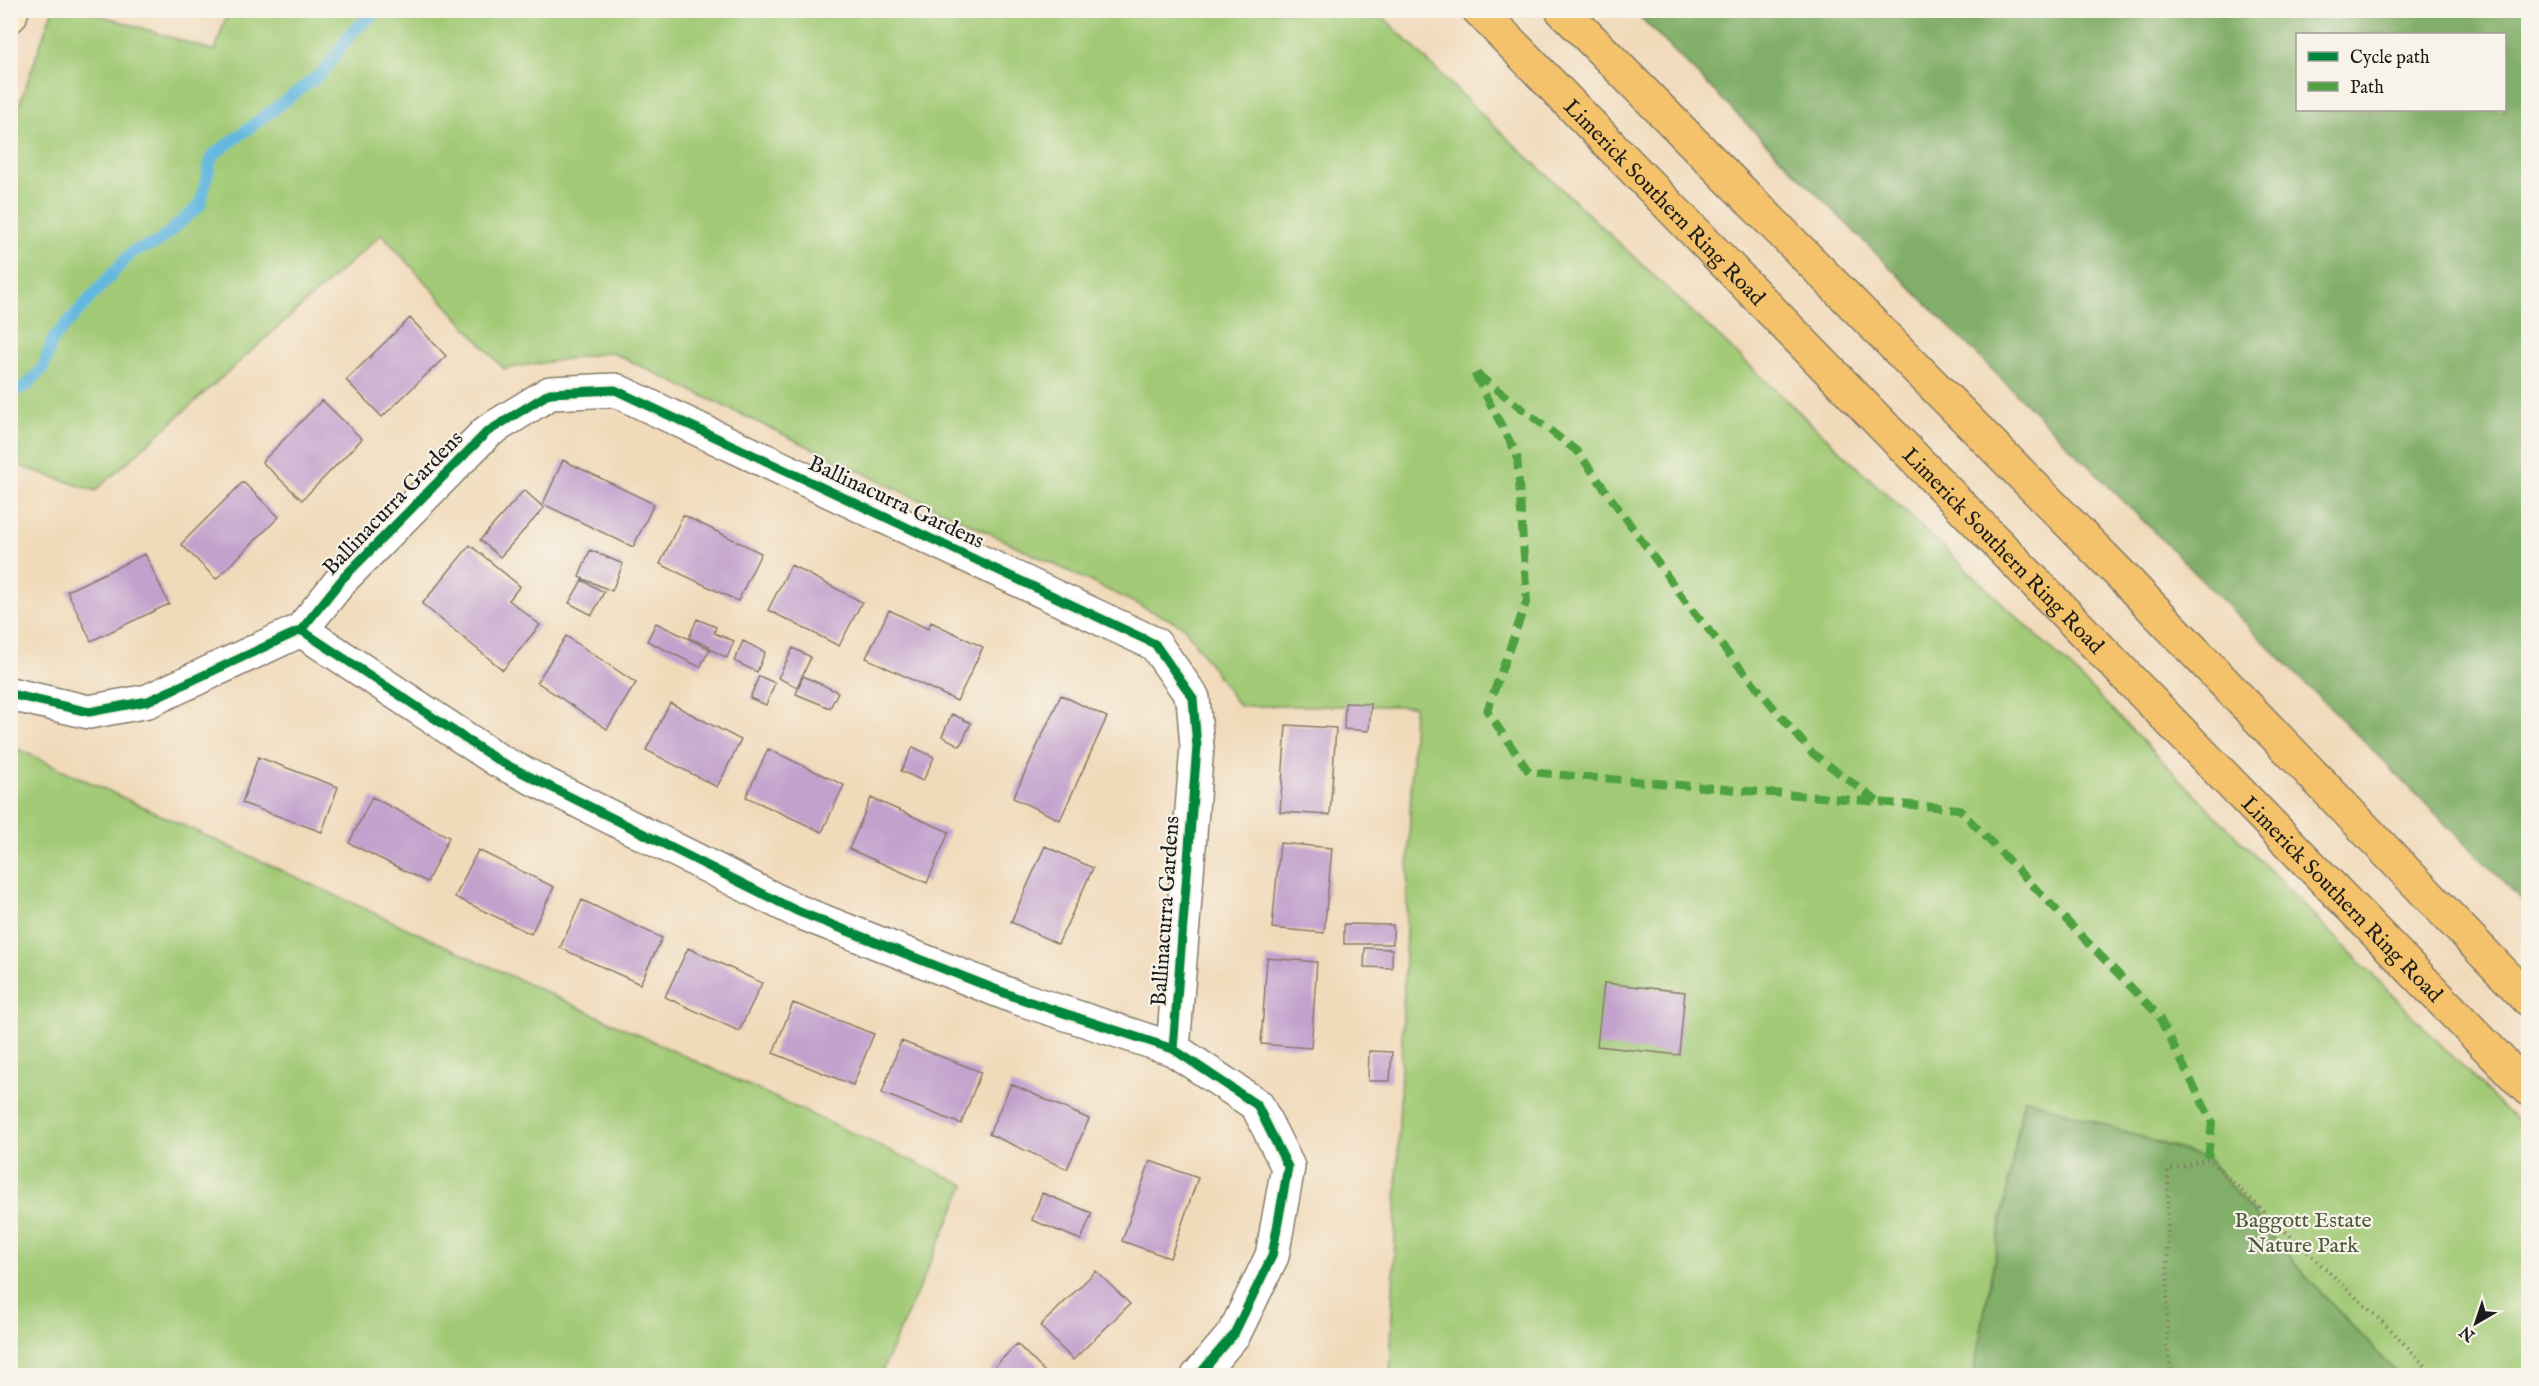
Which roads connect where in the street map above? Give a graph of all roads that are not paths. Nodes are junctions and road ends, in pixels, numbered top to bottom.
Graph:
1 (12, 10) edge
2 (1562, 10) edge
3 (1480, 12) edge
4 (10, 16) edge
5 (301, 630) junction
6 (10, 694) edge
7 (2529, 999) edge
8 (1173, 1049) junction
9 (2529, 1089) edge
10 (1198, 1376) edge

1 - 4 street
2 - 7 highway
3 - 9 highway, Limerick Southern Ring Road
5 - 6 street, Ballinacurra Gardens
5 - 8 street, Ballinacurra Gardens
5 - 8 street, Ballinacurra Gardens
8 - 10 street, Ballinacurra Gardens

